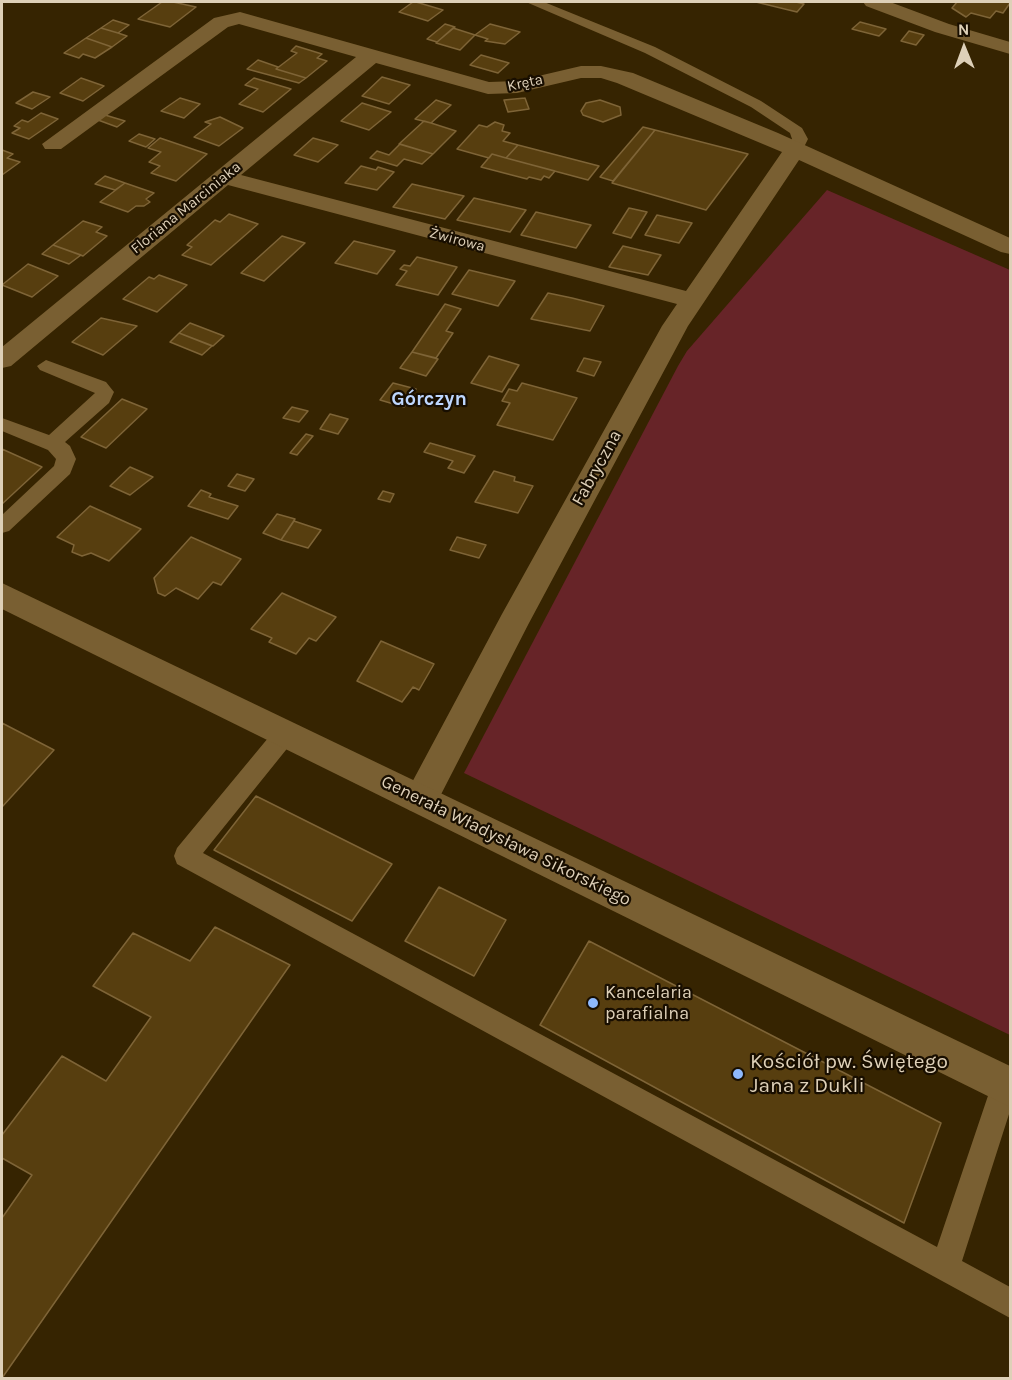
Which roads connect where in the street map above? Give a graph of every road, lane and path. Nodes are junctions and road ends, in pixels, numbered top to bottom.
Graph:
1 (533, 2) edge
2 (873, 2) edge
3 (1011, 48) edge
4 (371, 56) junction
5 (53, 144) dead end
6 (795, 149) junction
7 (224, 177) junction
8 (1011, 247) edge
9 (690, 300) junction
10 (2, 360) edge
11 (46, 366) dead end
12 (2, 424) edge
13 (51, 444) junction
14 (2, 526) edge
15 (2, 595) edge
16 (286, 733) junction
17 (421, 800) junction
18 (1008, 1086) edge
19 (945, 1268) junction
20 (1011, 1303) edge

1 - 6 lane
2 - 3 street
4 - 5 street, Kręta
4 - 6 street, Kręta
4 - 7 street, Floriana Marciniaka
6 - 8 street, Kręta
6 - 9 street, Fabryczna
7 - 9 street, Żwirowa
7 - 10 street, Floriana Marciniaka
9 - 17 street, Fabryczna
11 - 13 lane
12 - 13 lane
13 - 14 lane
15 - 16 street, Generała Władysława Sikorskiego
16 - 17 street, Generała Władysława Sikorskiego
16 - 19 lane
17 - 18 street, Generała Władysława Sikorskiego
18 - 19 lane
19 - 20 lane

